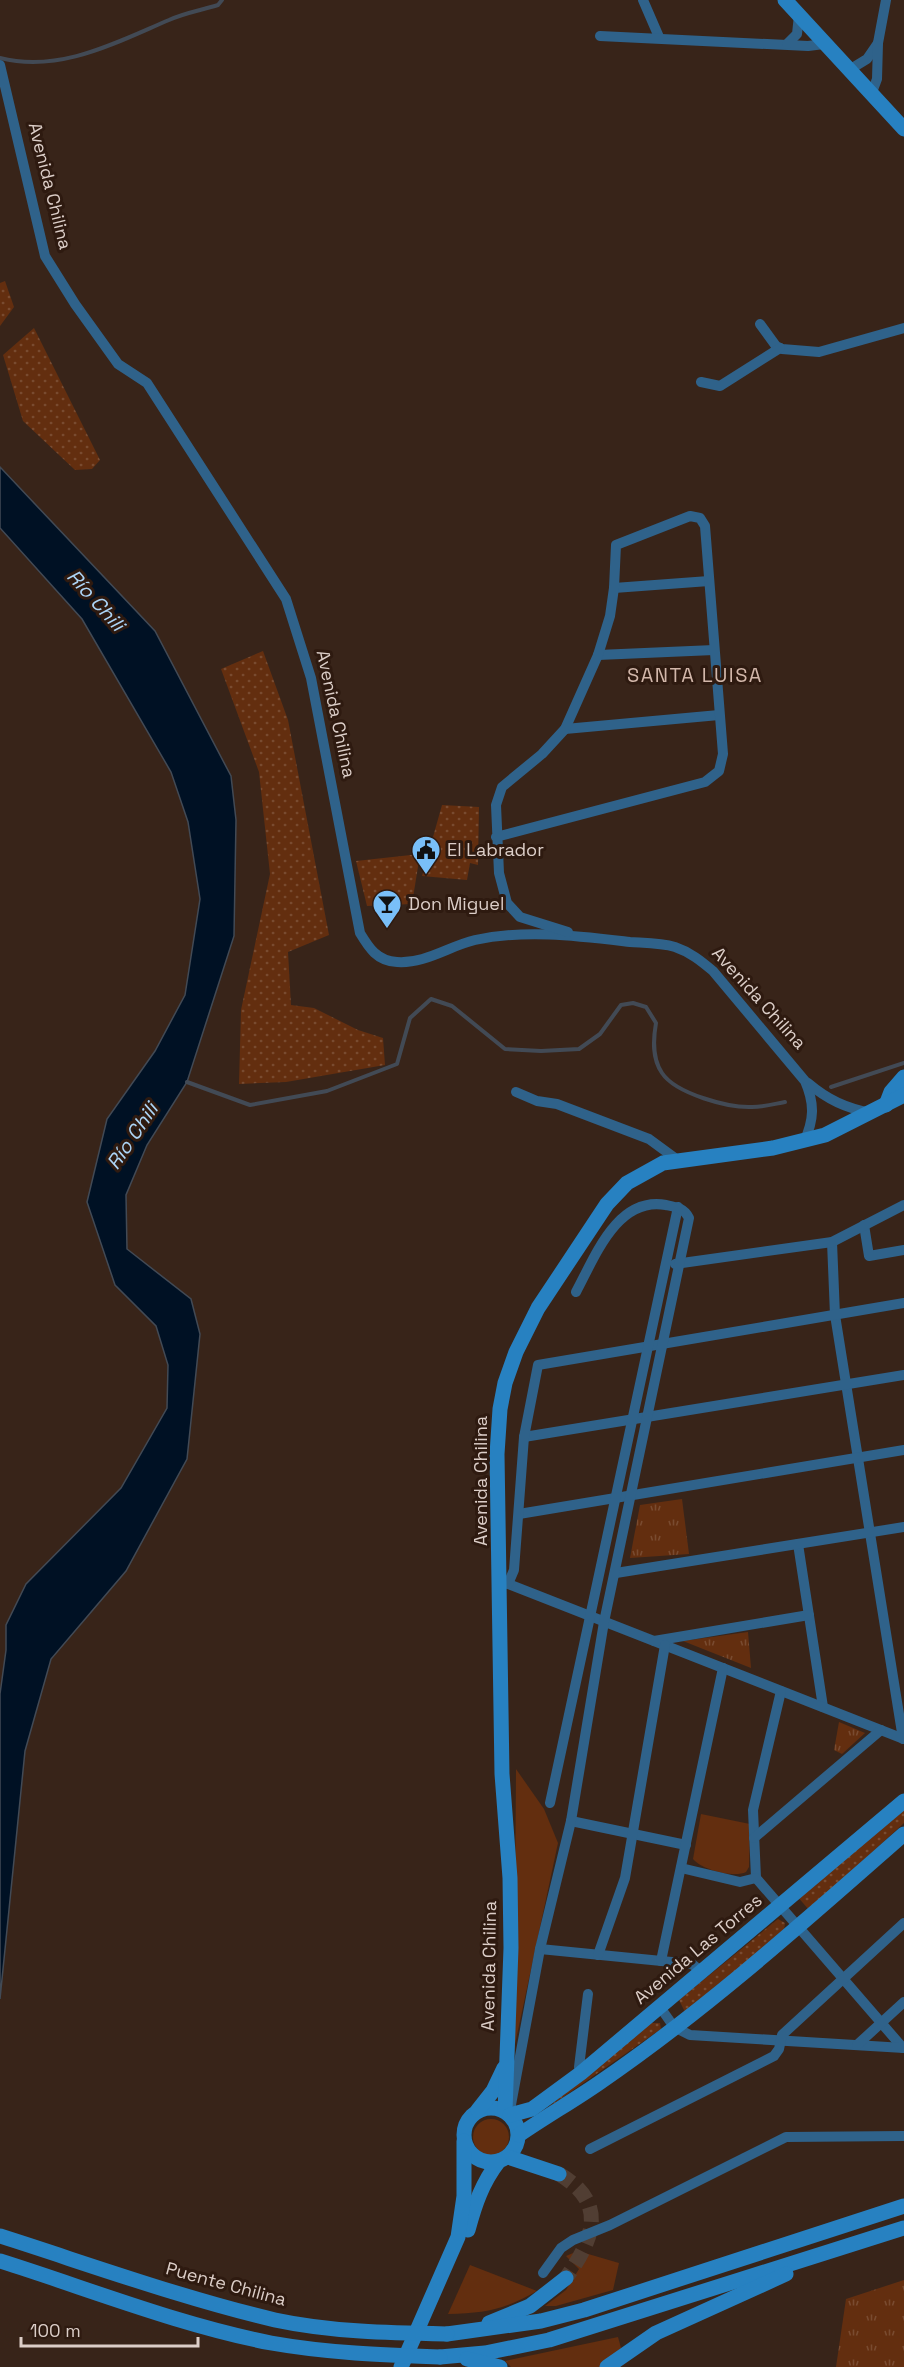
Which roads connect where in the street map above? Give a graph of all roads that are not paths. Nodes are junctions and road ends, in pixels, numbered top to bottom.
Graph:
1 (643, 0) edge
2 (784, 0) edge
3 (886, 0) edge
4 (799, 15) junction
5 (600, 36) dead end
6 (659, 38) junction
7 (878, 43) junction
8 (787, 44) junction
9 (824, 44) junction
10 (1, 70) edge
11 (849, 70) junction
12 (871, 95) junction
13 (904, 129) edge
14 (760, 324) dead end
15 (904, 328) edge
16 (780, 348) junction
17 (701, 382) dead end
18 (709, 581) junction
19 (614, 588) junction
20 (714, 650) junction
21 (598, 655) junction
22 (719, 715) junction
23 (565, 729) junction
24 (496, 837) junction
25 (587, 937) junction
26 (904, 1077) edge
27 (805, 1081) junction
28 (516, 1092) dead end
29 (904, 1095) edge
30 (886, 1105) junction
31 (872, 1113) junction
32 (804, 1142) junction
33 (679, 1161) junction
34 (904, 1205) edge
35 (678, 1207) junction
36 (864, 1225) junction
37 (832, 1242) junction
38 (904, 1250) edge
39 (680, 1264) junction
40 (666, 1266) junction
41 (576, 1292) dead end
42 (904, 1303) edge
43 (835, 1315) junction
44 (663, 1344) junction
45 (649, 1346) junction
46 (904, 1375) edge
47 (846, 1384) junction
48 (648, 1417) junction
49 (633, 1419) junction
50 (524, 1437) junction
51 (904, 1450) edge
52 (858, 1457) junction
53 (632, 1495) junction
54 (616, 1498) junction
55 (519, 1514) junction
56 (904, 1527) edge
57 (870, 1532) junction
58 (798, 1544) junction
59 (616, 1573) junction
60 (504, 1582) junction
61 (809, 1614) junction
62 (590, 1616) junction
63 (604, 1622) junction
64 (653, 1641) junction
65 (665, 1645) junction
66 (723, 1668) junction
67 (781, 1691) junction
68 (823, 1707) junction
69 (881, 1730) junction
70 (904, 1739) edge
71 (904, 1801) edge
72 (550, 1803) dead end
73 (572, 1821) junction
74 (632, 1834) junction
75 (904, 1834) edge
76 (754, 1838) junction
77 (686, 1845) junction
78 (681, 1868) junction
79 (756, 1878) junction
80 (780, 1905) junction
81 (904, 1923) edge
82 (798, 1927) junction
83 (540, 1949) junction
84 (598, 1955) junction
85 (661, 1961) junction
86 (702, 1972) junction
87 (843, 1978) junction
88 (588, 1994) dead end
89 (904, 2002) edge
90 (660, 2007) junction
91 (881, 2022) junction
92 (674, 2027) junction
93 (780, 2041) junction
94 (857, 2045) junction
95 (904, 2048) edge
96 (507, 2062) junction
97 (581, 2073) junction
98 (478, 2110) junction
99 (508, 2113) junction
100 (519, 2135) junction
101 (904, 2136) edge
102 (464, 2141) junction
103 (590, 2149) dead end
104 (509, 2160) junction
105 (559, 2174) tunnel mouth
106 (904, 2206) edge
107 (904, 2228) edge
108 (0, 2236) edge
109 (466, 2237) junction
110 (863, 2240) junction
111 (0, 2261) edge
112 (543, 2274) dead end
113 (566, 2278) tunnel mouth
114 (464, 2333) junction
115 (446, 2357) junction
116 (401, 2367) edge
117 (408, 2367) edge
118 (500, 2367) edge
119 (607, 2367) edge

1 - 6 street
2 - 4 street
3 - 7 street
4 - 8 street
4 - 9 street
5 - 6 street
6 - 8 street
7 - 11 street
7 - 12 street
8 - 9 street
9 - 11 street
10 - 25 street, Avenida Chilina
11 - 12 street
12 - 13 street
14 - 16 street
15 - 16 street
16 - 17 street
18 - 19 street
18 - 19 street
18 - 20 street
19 - 21 street
20 - 21 street
20 - 22 street
21 - 23 street
22 - 23 street
22 - 24 street
23 - 24 street
24 - 25 street
25 - 27 street, Avenida Chilina
26 - 30 street
27 - 31 street, Avenida Chilina
27 - 32 street, Avenida Chilina
28 - 33 street
29 - 30 street
30 - 31 street
31 - 32 street
32 - 33 street, Avenida Chilina
33 - 60 street, Avenida Chilina
34 - 36 street
35 - 39 street
35 - 40 street
35 - 41 street
36 - 37 street
36 - 38 street
37 - 39 street
37 - 43 street
39 - 40 street
39 - 44 street
40 - 45 street
42 - 43 street
43 - 44 street
43 - 47 street
44 - 45 street
44 - 48 street
45 - 49 street
45 - 50 street
46 - 47 street
47 - 48 street
47 - 52 street
48 - 49 street
48 - 53 street
49 - 50 street
49 - 54 street
50 - 55 street
51 - 52 street
52 - 53 street
52 - 57 street
53 - 54 street
53 - 59 street
54 - 55 street
54 - 62 street
55 - 60 street
56 - 57 street
57 - 58 street
57 - 70 street
58 - 59 street
58 - 61 street
59 - 63 street
60 - 62 street
60 - 96 street, Avenida Chilina
61 - 64 street
61 - 68 street
62 - 63 street
62 - 72 street
63 - 64 street
63 - 73 street
64 - 65 street
65 - 66 street
65 - 74 street
66 - 67 street
66 - 77 street
67 - 68 street
67 - 76 street
68 - 69 street
69 - 70 street
69 - 76 street
71 - 80 street, Avenida Las Torres
73 - 74 street
73 - 83 street
74 - 77 street
74 - 84 street
75 - 82 street
76 - 79 street
77 - 78 street
78 - 79 street
78 - 85 street
79 - 80 street
80 - 82 street
80 - 86 street, Avenida Las Torres
81 - 87 street
82 - 87 street
82 - 92 street
83 - 84 street
83 - 99 street
84 - 85 street
85 - 86 street
86 - 90 street, Avenida Las Torres
87 - 91 street
87 - 93 street
88 - 97 street
89 - 91 street
90 - 92 street
90 - 97 street, Avenida Las Torres
91 - 94 street
91 - 95 street
92 - 93 street
92 - 100 street
93 - 94 street
93 - 103 street
94 - 95 street
96 - 98 street, Avenida Chilina
96 - 99 street, Avenida Chilina
97 - 99 street, Avenida Las Torres
98 - 99 street
98 - 102 street
99 - 100 street
100 - 104 street
101 - 112 street
102 - 104 street
102 - 116 street
104 - 105 street
104 - 109 street
104 - 109 street
106 - 114 street
107 - 110 street
108 - 114 street, Puente Chilina, bridge
109 - 117 street
110 - 115 street
110 - 119 street
111 - 115 street, bridge
113 - 114 street
115 - 118 street

